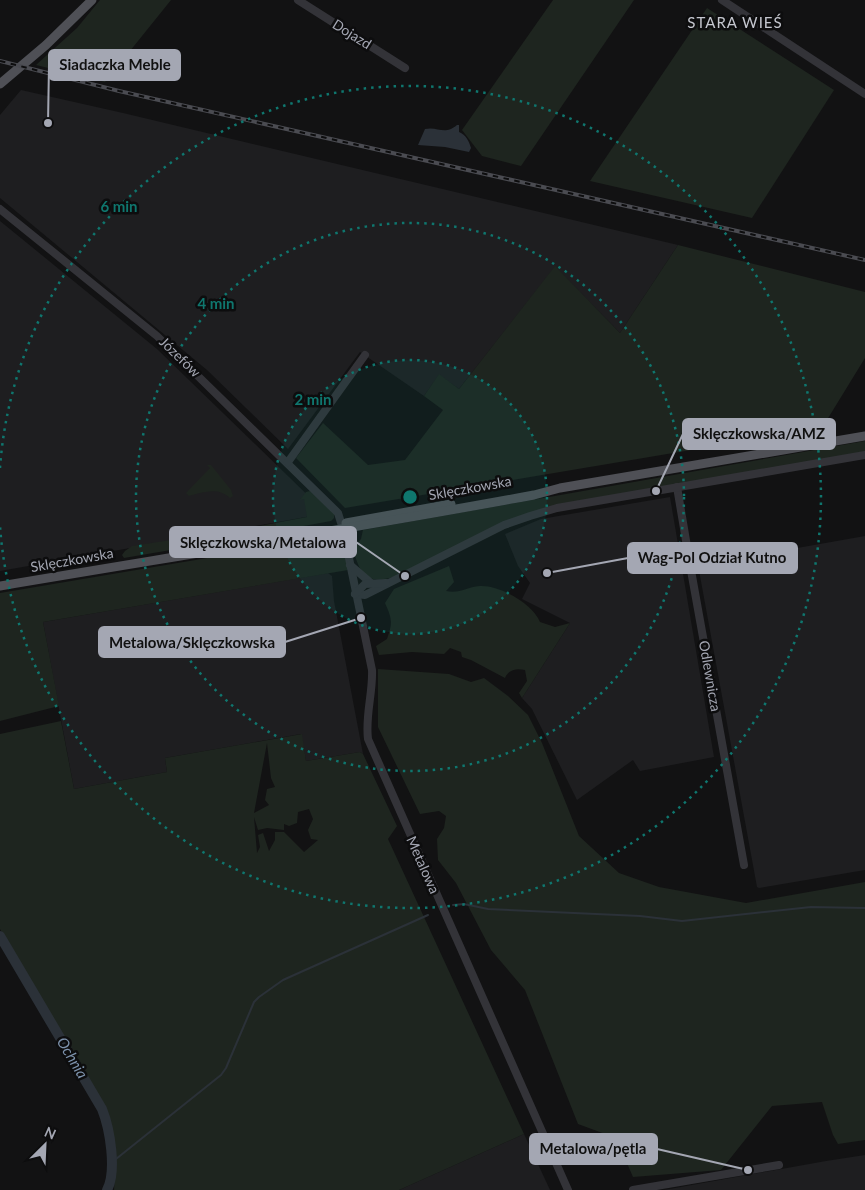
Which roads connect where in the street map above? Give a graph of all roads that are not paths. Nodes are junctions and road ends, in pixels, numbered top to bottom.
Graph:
1 (92, 0) edge
2 (298, 0) edge
3 (722, 0) edge
4 (405, 68) dead end
5 (0, 84) edge
6 (865, 94) edge
7 (0, 209) edge
8 (365, 355) dead end
9 (865, 436) edge
10 (865, 455) edge
11 (288, 462) junction
12 (677, 487) junction
13 (343, 526) junction
14 (350, 565) junction
15 (371, 583) junction
16 (387, 583) junction
17 (0, 586) edge
18 (355, 594) junction
19 (744, 865) dead end
20 (779, 1165) dead end
21 (568, 1190) edge
22 (633, 1190) edge

1 - 5 main road
2 - 4 street, Dojazd
3 - 6 street
7 - 11 street, Józefów
8 - 11 street
9 - 13 main road, Sklęczkowska
10 - 12 street
11 - 13 street, Józefów
12 - 16 street
12 - 19 street, Odlewnicza
13 - 14 street, Metalowa
13 - 17 main road, Sklęczkowska
14 - 15 street
14 - 18 street, Metalowa
15 - 16 street
15 - 18 street
16 - 18 street
18 - 21 street, Metalowa
20 - 22 street

